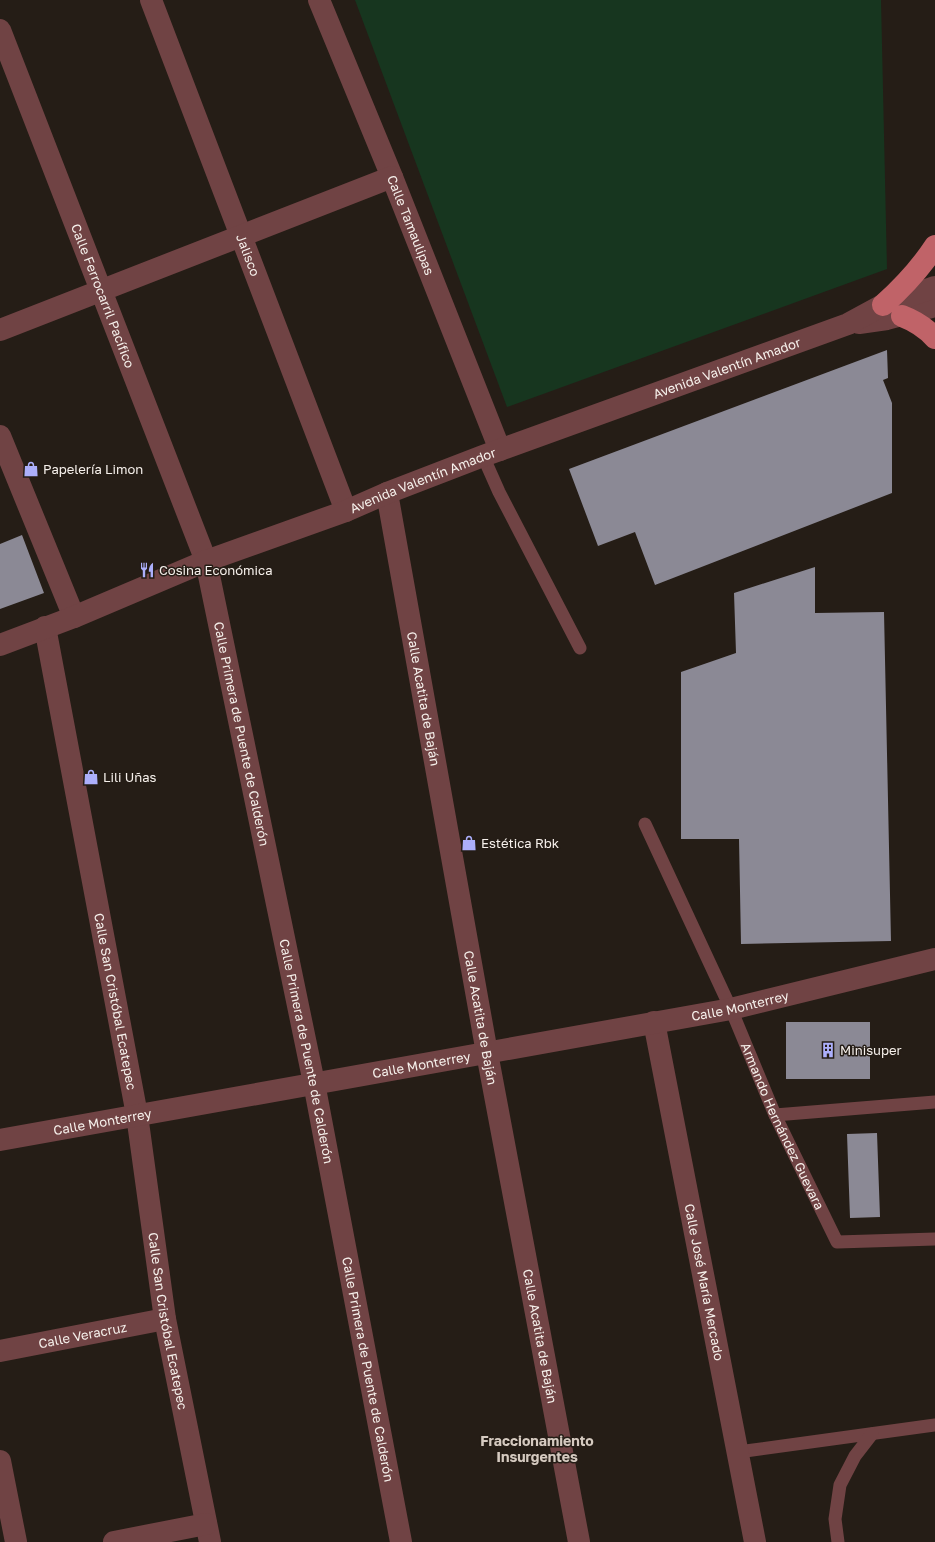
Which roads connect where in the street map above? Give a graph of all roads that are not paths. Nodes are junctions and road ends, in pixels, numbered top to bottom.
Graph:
1 (151, 0) edge
2 (319, 0) edge
3 (0, 30) edge
4 (392, 177) junction
5 (242, 237) junction
6 (935, 246) edge
7 (935, 287) edge
8 (101, 290) junction
9 (882, 305) junction
10 (935, 306) edge
11 (902, 316) junction
12 (848, 324) junction
13 (0, 330) edge
14 (935, 338) edge
15 (0, 436) edge
16 (491, 453) junction
17 (4, 459) edge
18 (387, 493) junction
19 (346, 511) junction
20 (206, 561) junction
21 (74, 616) junction
22 (46, 627) junction
23 (0, 645) edge
24 (580, 648) dead end
25 (644, 824) dead end
26 (935, 959) edge
27 (731, 1008) junction
28 (654, 1022) junction
29 (487, 1053) junction
30 (314, 1083) junction
31 (935, 1102) edge
32 (137, 1115) junction
33 (775, 1115) junction
34 (0, 1140) edge
35 (935, 1239) edge
36 (165, 1320) junction
37 (0, 1351) edge
38 (935, 1425) edge
39 (872, 1434) junction
40 (738, 1452) junction
41 (0, 1461) edge
42 (208, 1533) edge
43 (16, 1542) edge
44 (114, 1542) edge
45 (401, 1542) edge
46 (579, 1542) edge
47 (755, 1542) edge
48 (838, 1542) edge

1 - 5 street, Jalisco
2 - 4 street, Calle Tamaulipas
3 - 8 street, Calle Ferrocarril Pacífico
4 - 5 street
4 - 16 street, Calle Tamaulipas
5 - 8 street
5 - 19 street, Jalisco
6 - 9 main road
7 - 9 street, Avenida Valentín Amador
8 - 13 street
8 - 20 street, Calle Ferrocarril Pacífico
9 - 12 street, Avenida Valentín Amador
10 - 11 street, Avenida Valentín Amador
11 - 12 street, Avenida Valentín Amador
11 - 14 main road
12 - 16 street, Avenida Valentín Amador
15 - 17 street
16 - 18 street, Avenida Valentín Amador
16 - 24 lane
17 - 21 street
18 - 19 street, Avenida Valentín Amador
18 - 29 street, Calle Acatita de Baján
19 - 20 street, Avenida Valentín Amador
20 - 21 street, Avenida Valentín Amador
20 - 30 street, Calle Primera de Puente de Calderón
21 - 22 street, Avenida Valentín Amador
22 - 23 street, Avenida Valentín Amador
22 - 32 street, Calle San Cristóbal Ecatepec
25 - 27 lane, Armando Hernández Guevara
26 - 27 street, Calle Monterrey
27 - 28 street, Calle Monterrey
27 - 33 lane, Armando Hernández Guevara
28 - 29 street, Calle Monterrey
28 - 40 street, Calle José María Mercado
29 - 30 street, Calle Monterrey
29 - 46 street, Calle Acatita de Baján
30 - 32 street, Calle Monterrey
30 - 45 street, Calle Primera de Puente de Calderón
31 - 33 lane
32 - 34 street, Calle Monterrey
32 - 36 street, Calle San Cristóbal Ecatepec
33 - 35 lane, Armando Hernández Guevara
36 - 37 street, Calle Veracruz
36 - 42 street, Calle San Cristóbal Ecatepec
38 - 39 lane
39 - 40 lane
39 - 48 lane
40 - 47 street, Calle José María Mercado
41 - 43 street
42 - 44 street

